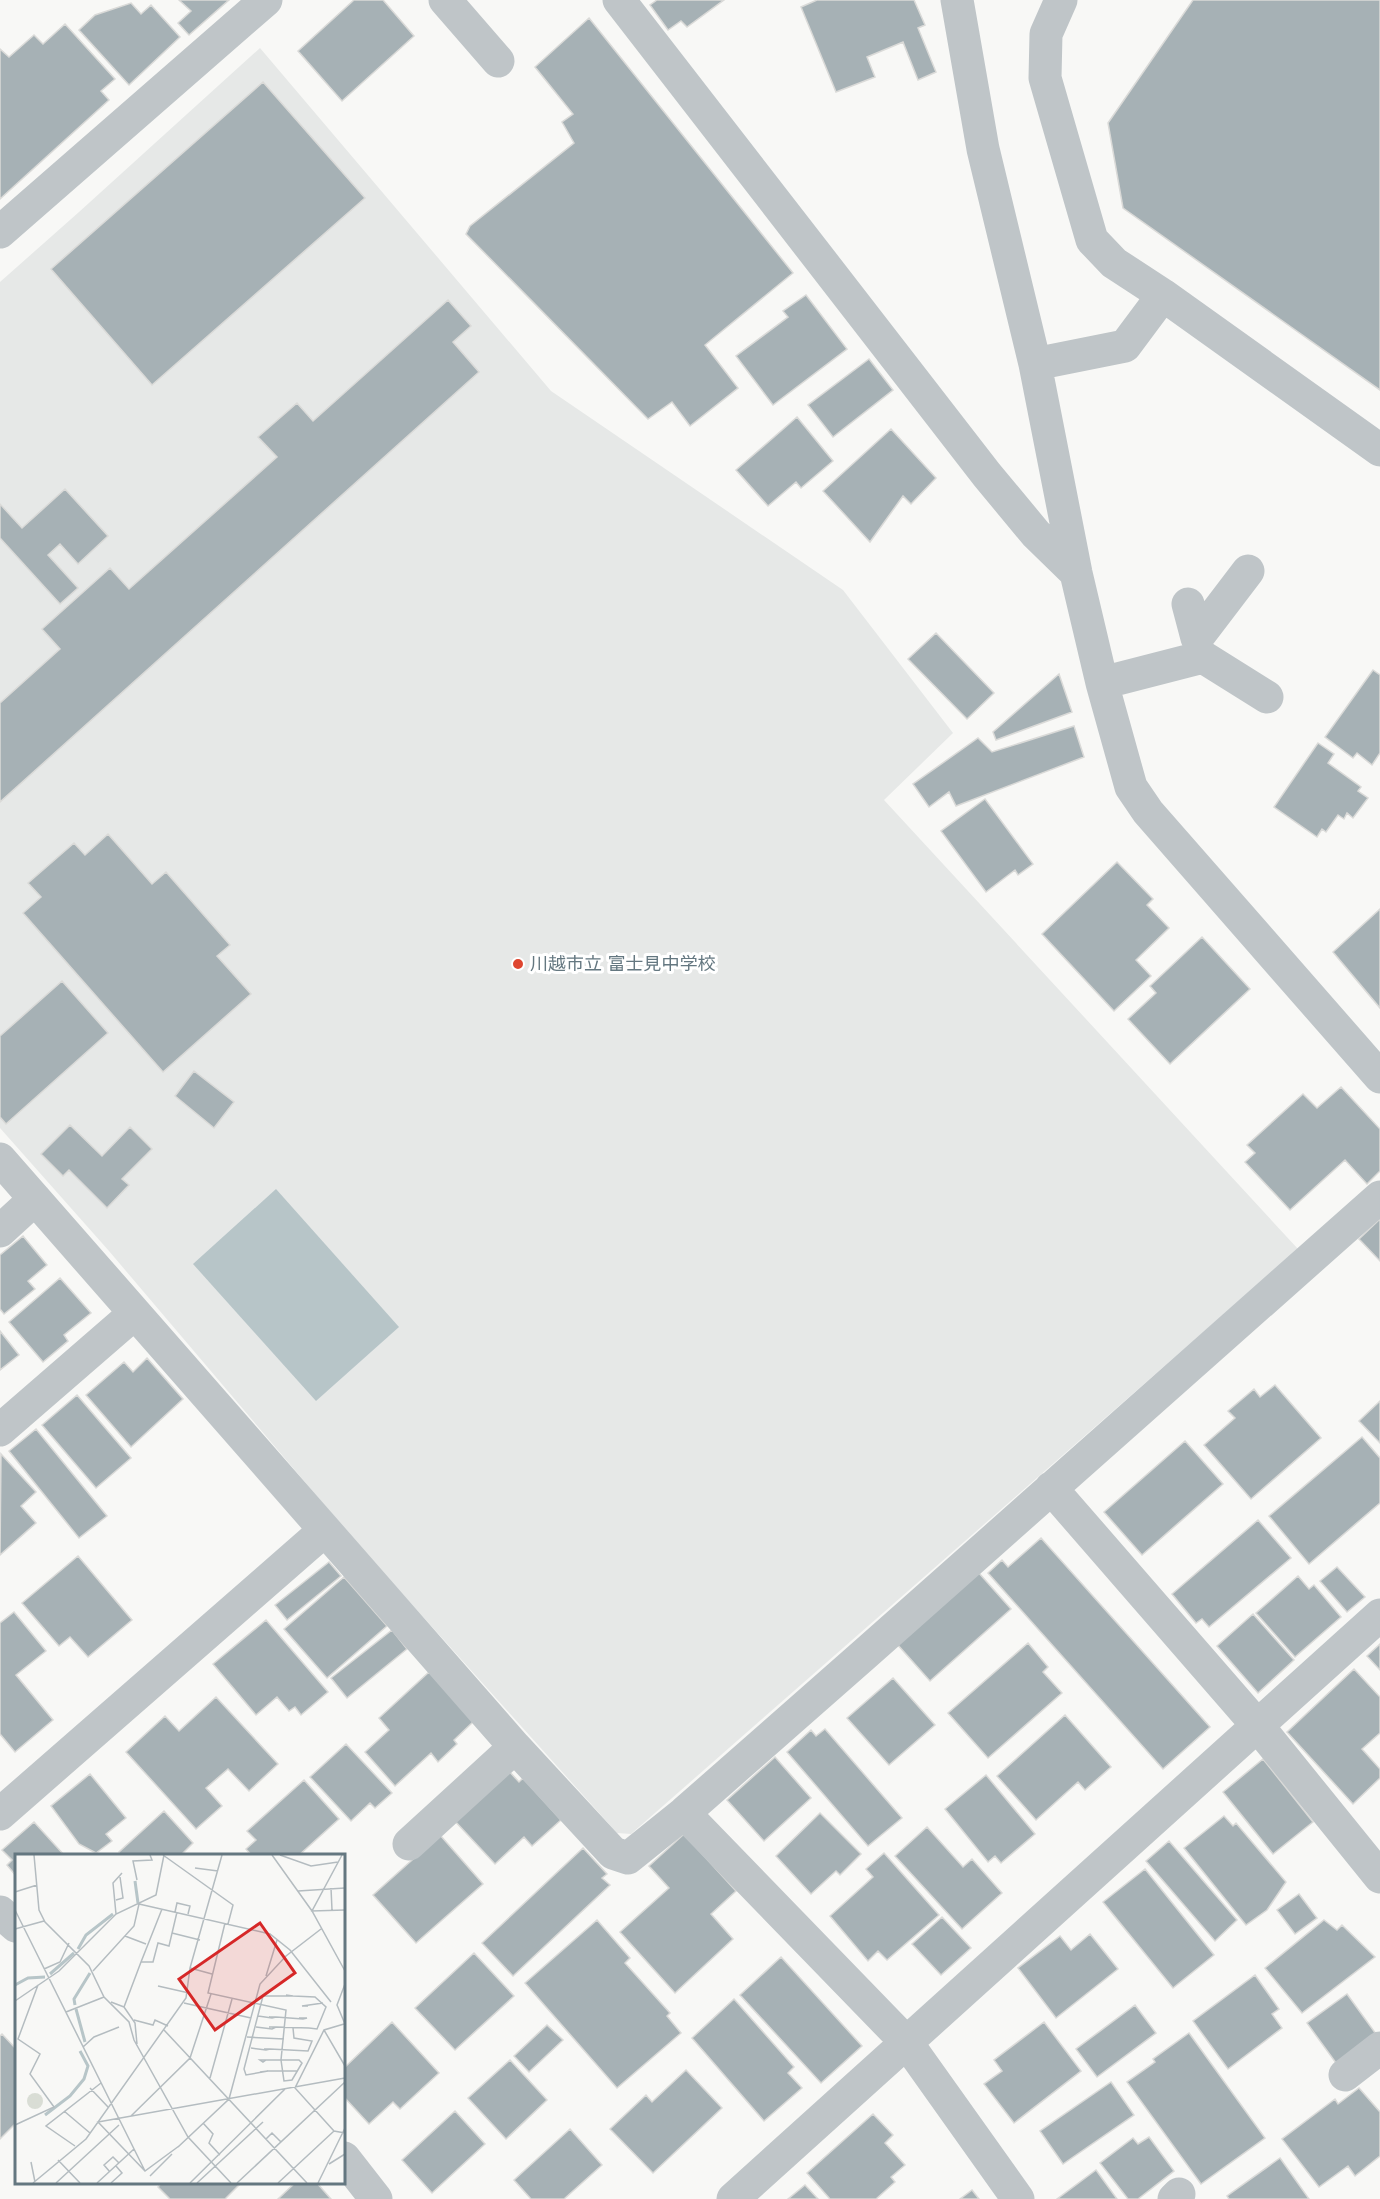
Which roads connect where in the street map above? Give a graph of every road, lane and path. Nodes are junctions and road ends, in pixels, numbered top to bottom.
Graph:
1 (266, 0) edge
2 (445, 0) edge
3 (619, 0) edge
4 (957, 0) edge
5 (1061, 0) edge
6 (498, 61) dead end
7 (0, 232) edge
8 (1163, 295) junction
9 (1035, 364) junction
10 (1380, 450) edge
11 (1248, 571) dead end
12 (1076, 573) junction
13 (1188, 604) dead end
14 (1200, 647) junction
15 (1102, 683) junction
16 (1267, 698) dead end
17 (1380, 1077) edge
18 (0, 1159) edge
19 (1380, 1197) edge
20 (35, 1199) junction
21 (0, 1230) edge
22 (135, 1313) junction
23 (0, 1430) edge
24 (1051, 1488) junction
25 (325, 1530) junction
26 (1380, 1615) edge
27 (1257, 1725) junction
28 (515, 1747) junction
29 (684, 1813) junction
30 (0, 1814) edge
31 (410, 1844) dead end
32 (1380, 1877) edge
33 (0, 1912) edge
34 (15, 1925) edge
35 (907, 2043) junction
36 (1380, 2048) edge
37 (1346, 2074) dead end
38 (345, 2159) edge
39 (376, 2199) edge
40 (733, 2199) edge
41 (1018, 2199) edge

1 - 7 street
2 - 6 street
3 - 12 street
4 - 9 street
5 - 8 street
8 - 9 street
8 - 10 street
9 - 12 street
11 - 14 street
12 - 15 street
13 - 14 street
14 - 15 street
14 - 16 street
15 - 17 street
18 - 20 street
19 - 24 street
20 - 21 street
20 - 22 street
22 - 23 street
22 - 25 street
24 - 27 street
24 - 29 street
25 - 28 street
25 - 30 street
26 - 27 street
27 - 32 street
27 - 35 street
28 - 29 street
28 - 31 street
29 - 35 street
33 - 34 street
35 - 40 street
35 - 41 street
36 - 37 street
38 - 39 street

